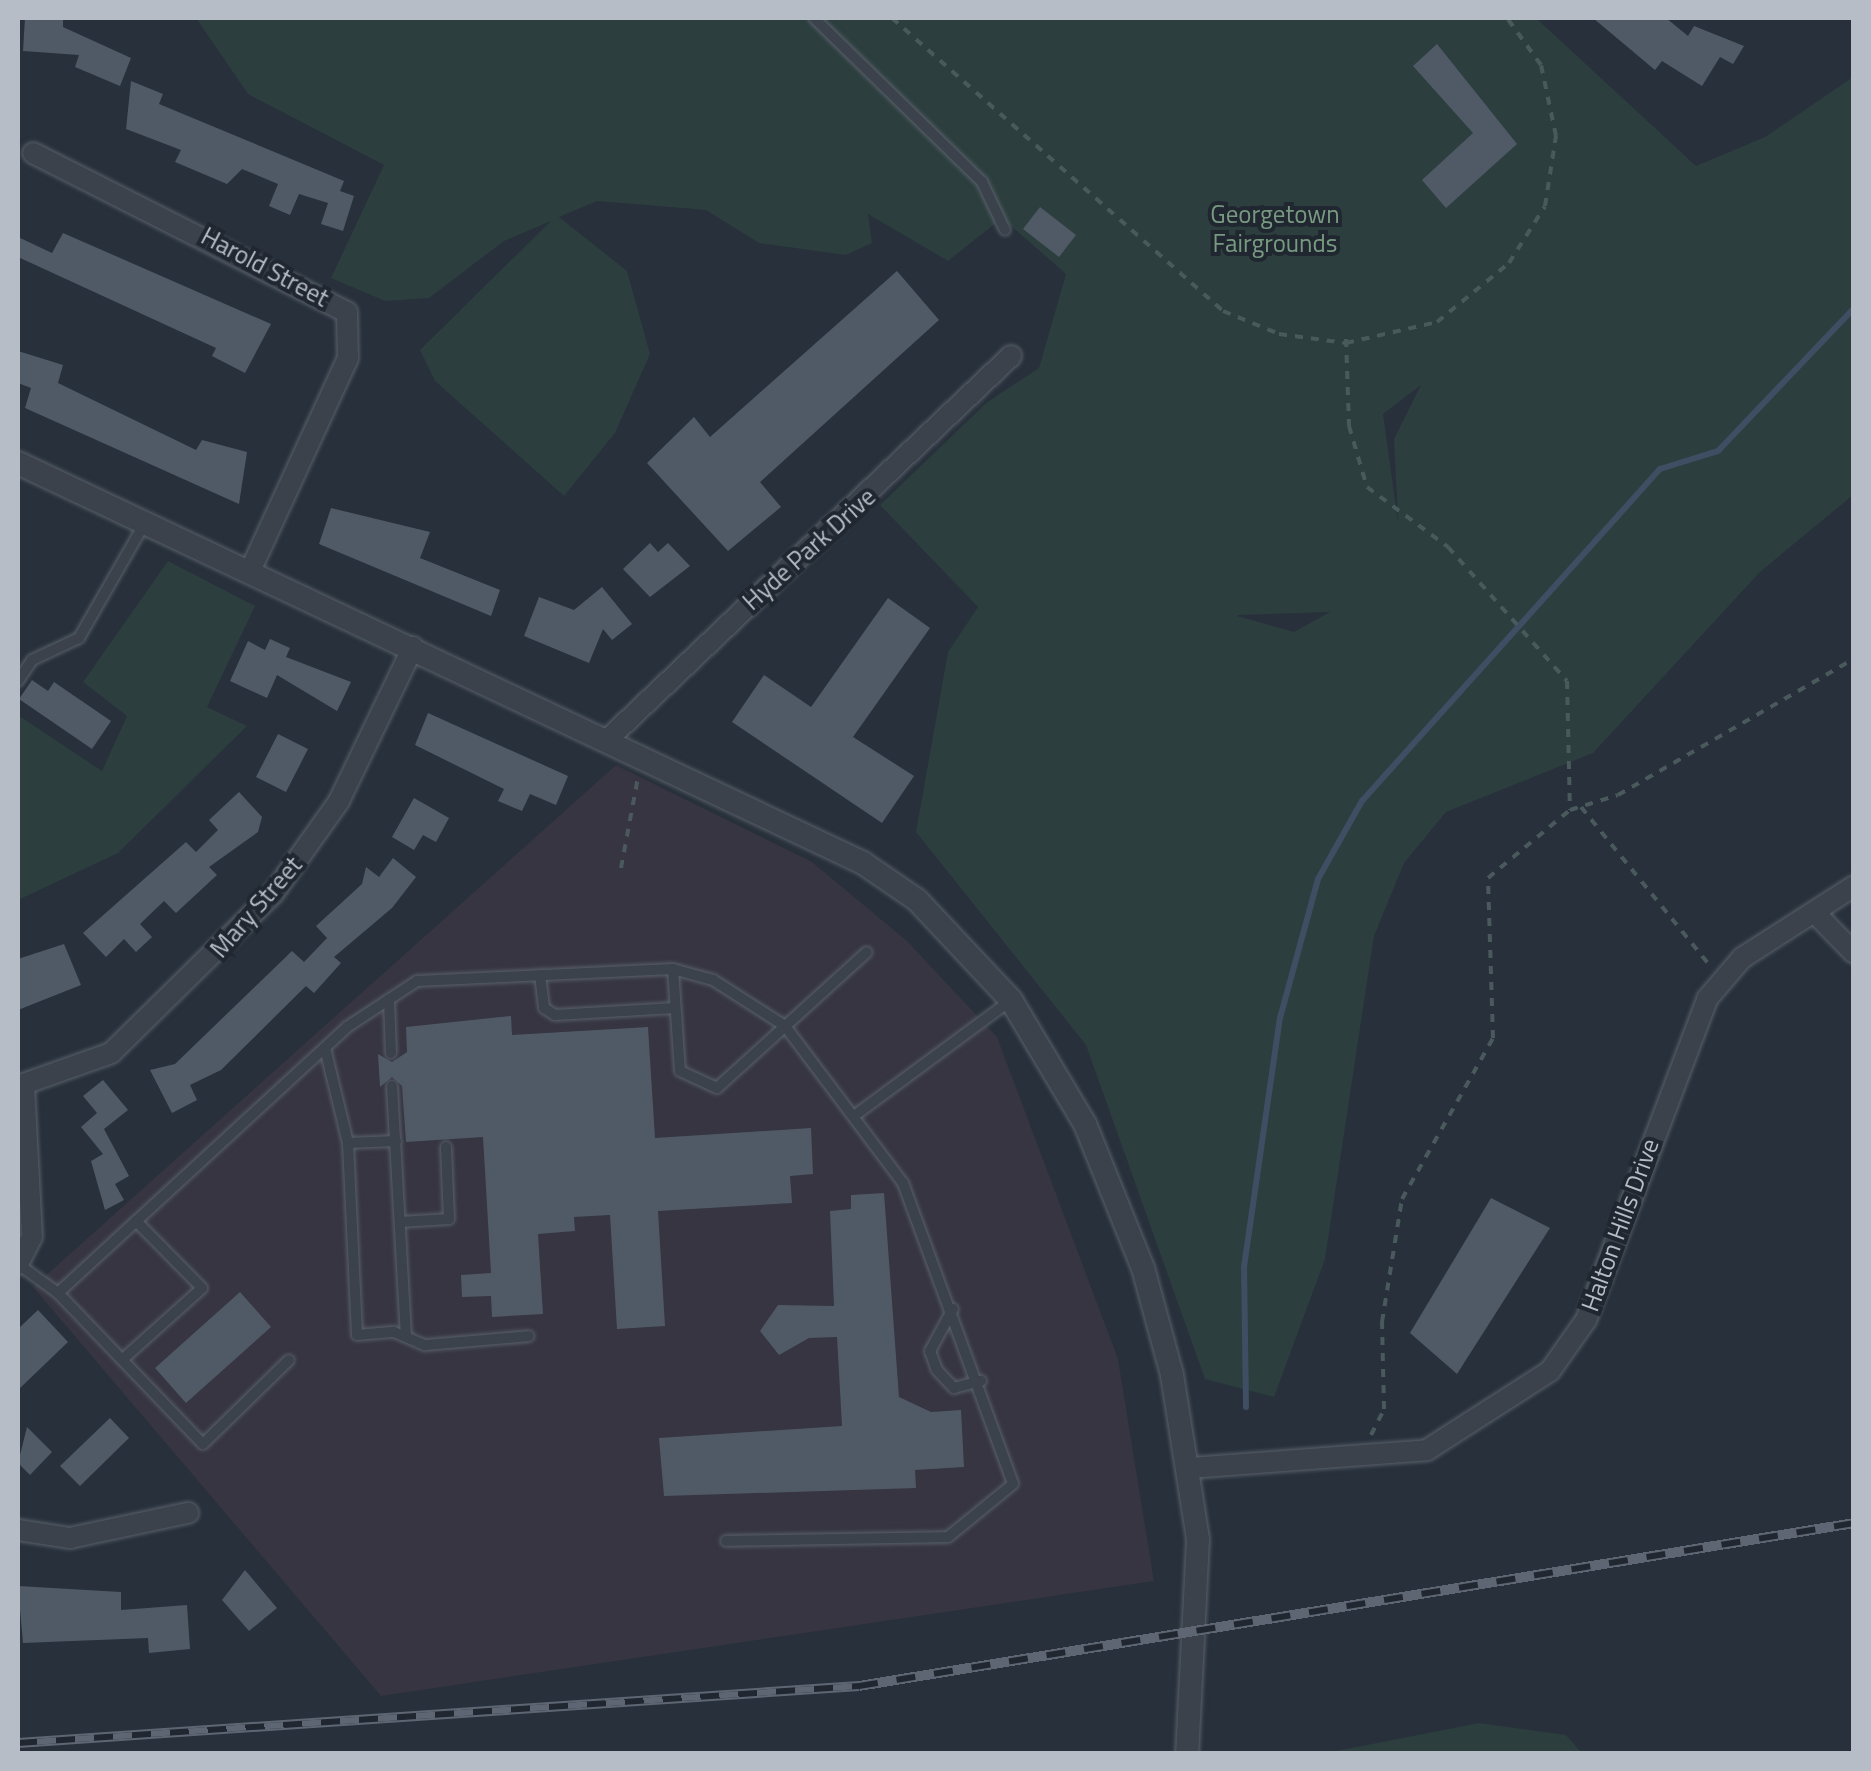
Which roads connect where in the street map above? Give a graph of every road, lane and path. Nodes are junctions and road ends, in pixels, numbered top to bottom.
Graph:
1 (814, 18) edge
2 (892, 18) edge
3 (1507, 18) edge
4 (33, 154) dead end
5 (1006, 230) dead end
6 (1346, 341) junction
7 (1011, 356) dead end
8 (18, 463) edge
9 (142, 528) junction
10 (248, 574) junction
11 (413, 646) junction
12 (1854, 659) edge
13 (18, 680) edge
14 (606, 741) junction
15 (644, 758) junction
16 (1581, 806) junction
17 (1570, 810) junction
18 (621, 868) dead end
19 (1854, 886) edge
20 (1814, 912) junction
21 (867, 952) dead end
22 (1854, 953) edge
23 (674, 969) junction
24 (540, 975) junction
25 (1722, 982) junction
26 (390, 999) junction
27 (1011, 1000) junction
28 (675, 1008) junction
29 (788, 1031) junction
30 (325, 1048) junction
31 (391, 1053) dead end
32 (21, 1086) edge
33 (392, 1086) dead end
34 (858, 1113) junction
35 (396, 1141) junction
36 (348, 1144) junction
37 (446, 1146) dead end
38 (136, 1221) junction
39 (400, 1222) junction
40 (18, 1264) edge
41 (58, 1292) junction
42 (953, 1310) junction
43 (528, 1336) dead end
44 (406, 1337) junction
45 (123, 1360) junction
46 (289, 1360) dead end
47 (981, 1381) junction
48 (1358, 1462) junction
49 (1190, 1468) junction
50 (188, 1512) dead end
51 (18, 1530) edge
52 (726, 1541) dead end
53 (1186, 1754) edge

1 - 5 lane
2 - 6 path
3 - 6 path
4 - 10 street, Harold Street
6 - 17 path
7 - 14 street, Hyde Park Drive
8 - 9 street
9 - 10 street
9 - 13 lane
10 - 11 street
11 - 14 street
11 - 32 street, Mary Street
12 - 16 path
14 - 15 street
15 - 18 path
15 - 27 street
16 - 17 path
16 - 25 path
17 - 48 path
19 - 20 street, Halton Hills Drive
20 - 22 street
20 - 25 street, Halton Hills Drive
21 - 29 lane
23 - 24 lane
23 - 28 lane
23 - 29 lane
24 - 26 lane
24 - 28 lane
25 - 48 street, Halton Hills Drive
26 - 30 lane
26 - 31 lane
27 - 34 lane
27 - 49 street
28 - 29 lane
29 - 34 lane
30 - 36 lane
30 - 38 lane
32 - 40 street
33 - 35 lane
34 - 42 lane
35 - 36 lane
35 - 39 lane
36 - 44 lane
37 - 39 lane
38 - 41 lane
38 - 45 lane
39 - 44 lane
40 - 41 lane
41 - 45 lane
42 - 47 lane
42 - 47 lane
43 - 44 lane
45 - 46 lane
47 - 52 lane
48 - 49 street, Halton Hills Drive
49 - 53 street
50 - 51 street

